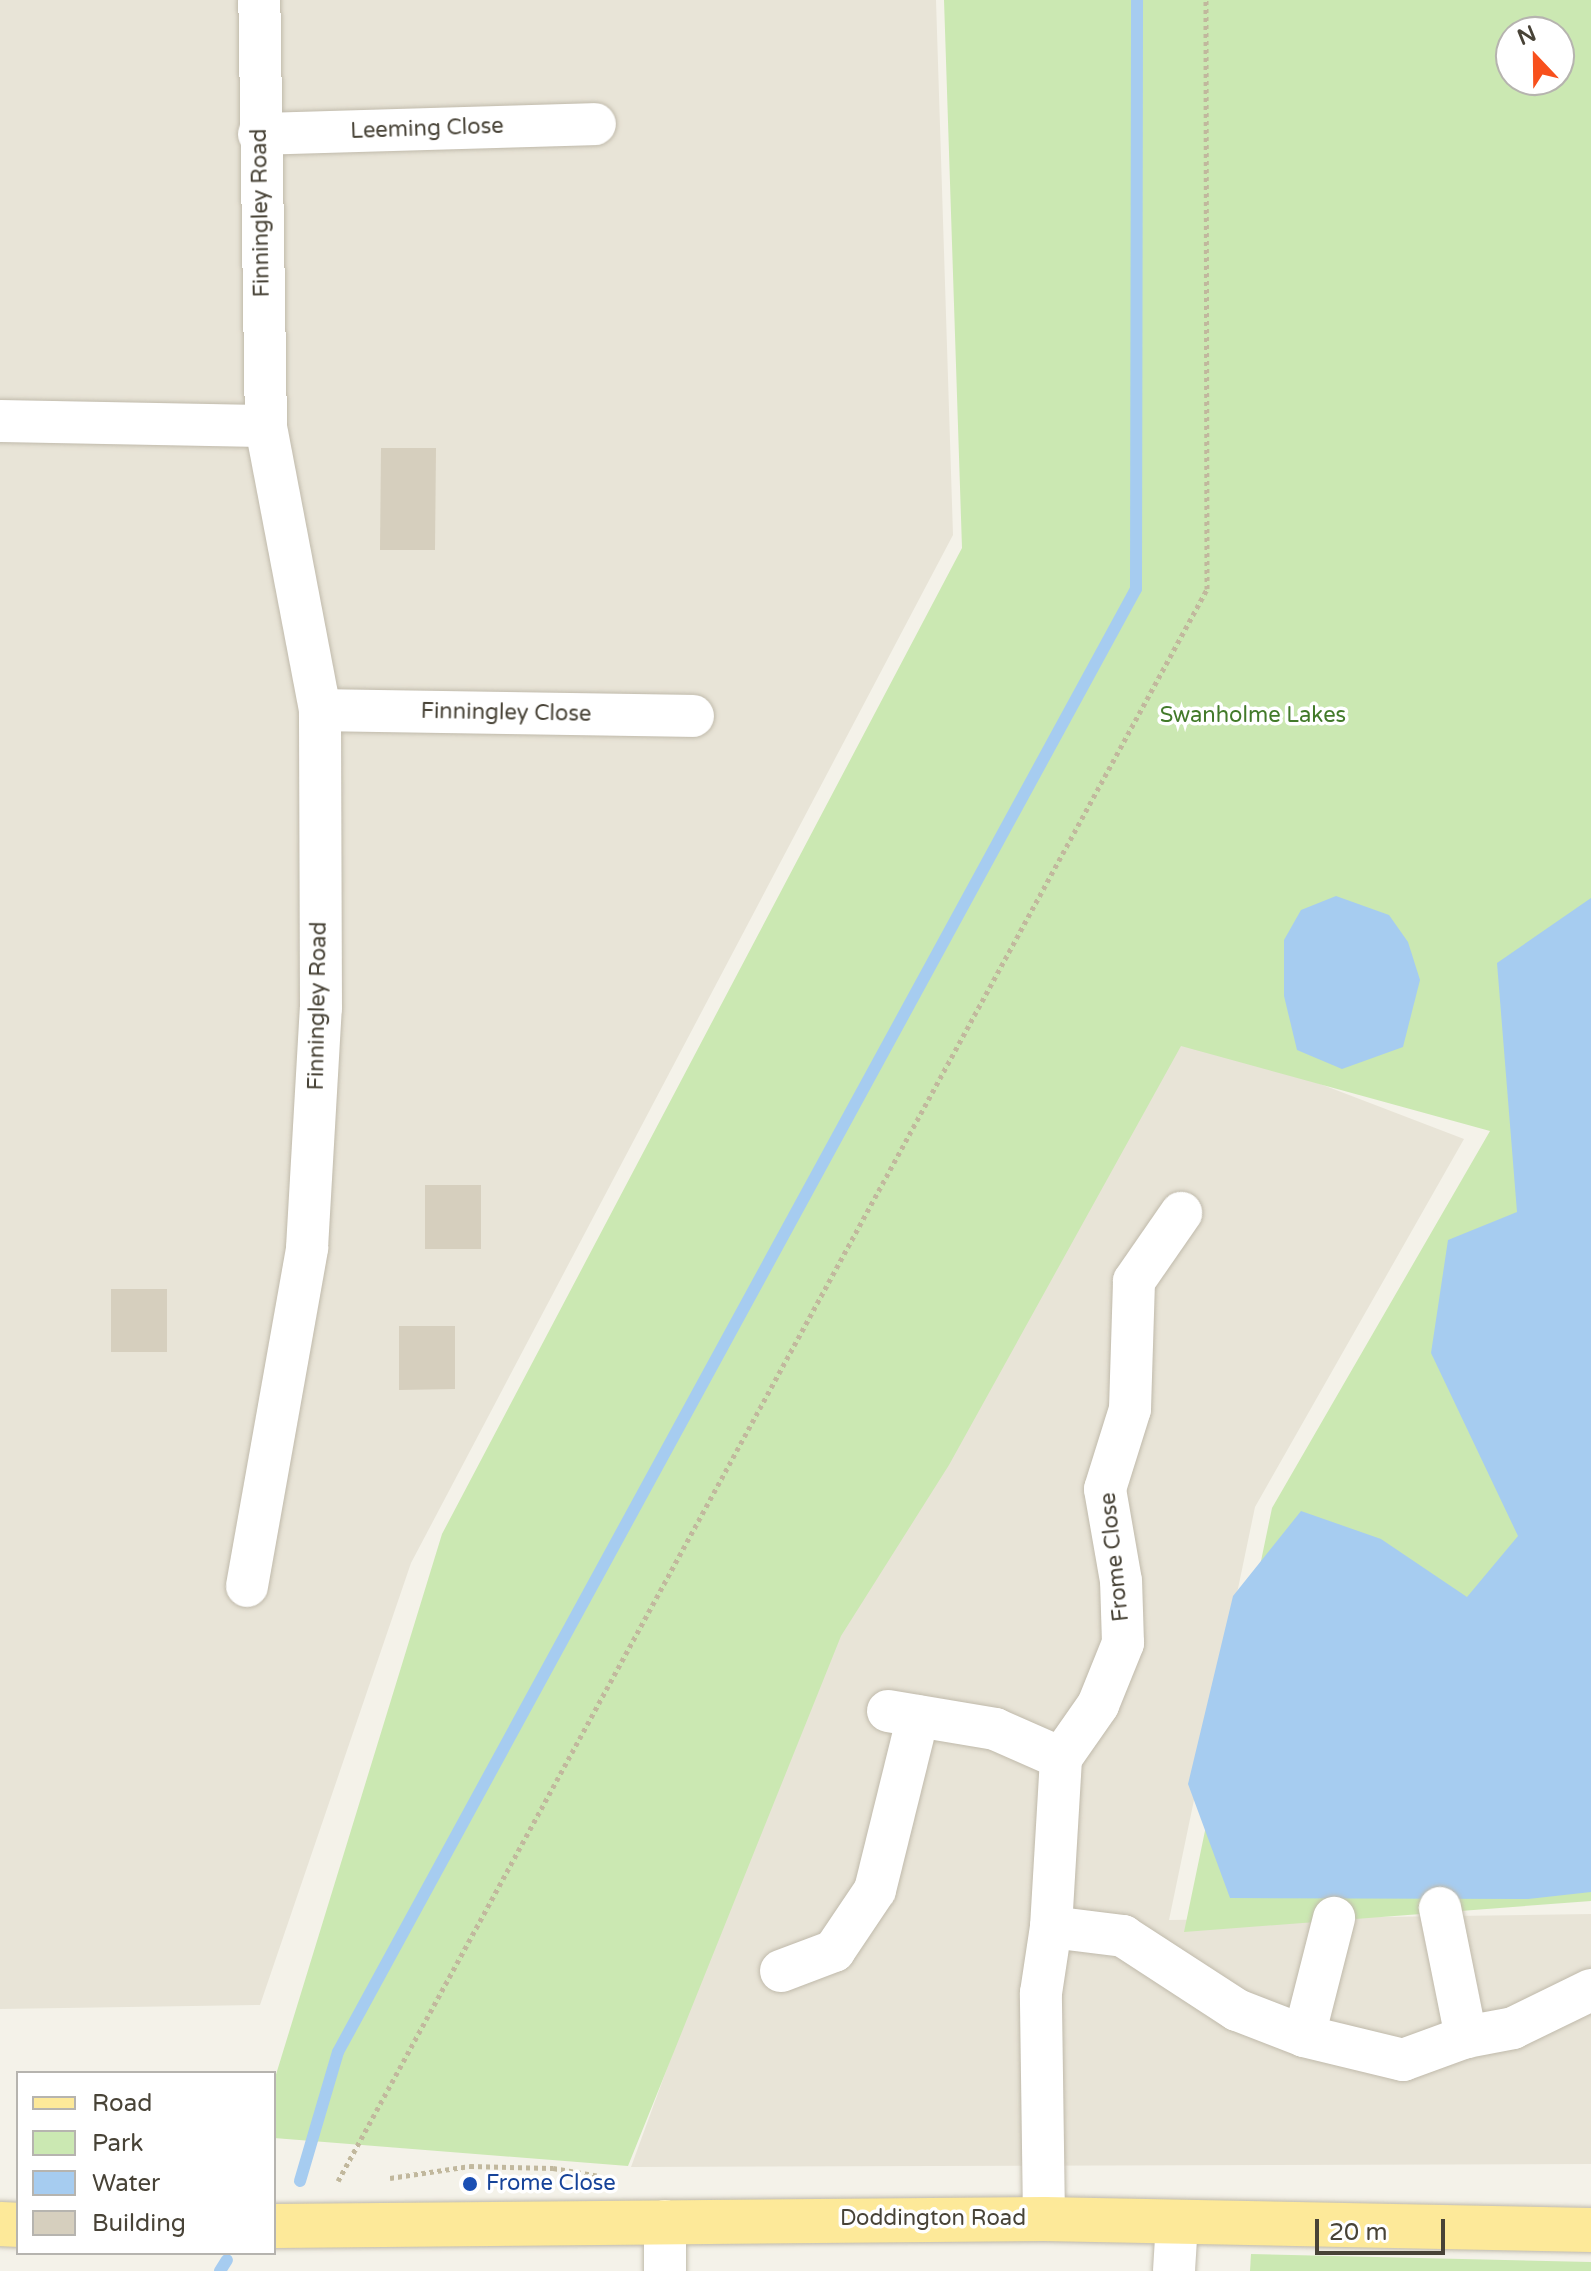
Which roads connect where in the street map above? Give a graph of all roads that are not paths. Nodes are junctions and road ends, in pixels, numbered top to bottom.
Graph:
1 (259, 0) edge
2 (595, 124) dead end
3 (259, 134) junction
4 (0, 421) edge
5 (266, 426) junction
6 (320, 710) junction
7 (693, 716) dead end
8 (1181, 1213) dead end
9 (247, 1586) dead end
10 (1061, 1758) junction
11 (1440, 1908) dead end
12 (1334, 1918) dead end
13 (1051, 1927) junction
14 (781, 1971) dead end
15 (1591, 1990) edge
16 (1304, 2036) junction
17 (1466, 2037) junction
18 (1044, 2219) junction
19 (665, 2221) junction
20 (1177, 2222) junction
21 (276, 2226) edge
22 (1591, 2230) edge
23 (665, 2271) edge
24 (1174, 2271) edge

1 - 3 street, Finningley Road
2 - 3 street, Leeming Close
3 - 5 street, Finningley Road
4 - 5 street
5 - 6 street, Finningley Road
6 - 7 street, Finningley Close
6 - 9 street, Finningley Road
8 - 10 street, Frome Close
10 - 13 street
10 - 14 street
11 - 17 street
12 - 16 street
13 - 16 street
13 - 18 street
15 - 17 street
16 - 17 street
18 - 19 main road, Doddington Road
18 - 20 main road, Doddington Road
19 - 21 main road, Doddington Road
19 - 23 street
20 - 22 main road, Doddington Road
20 - 24 street

